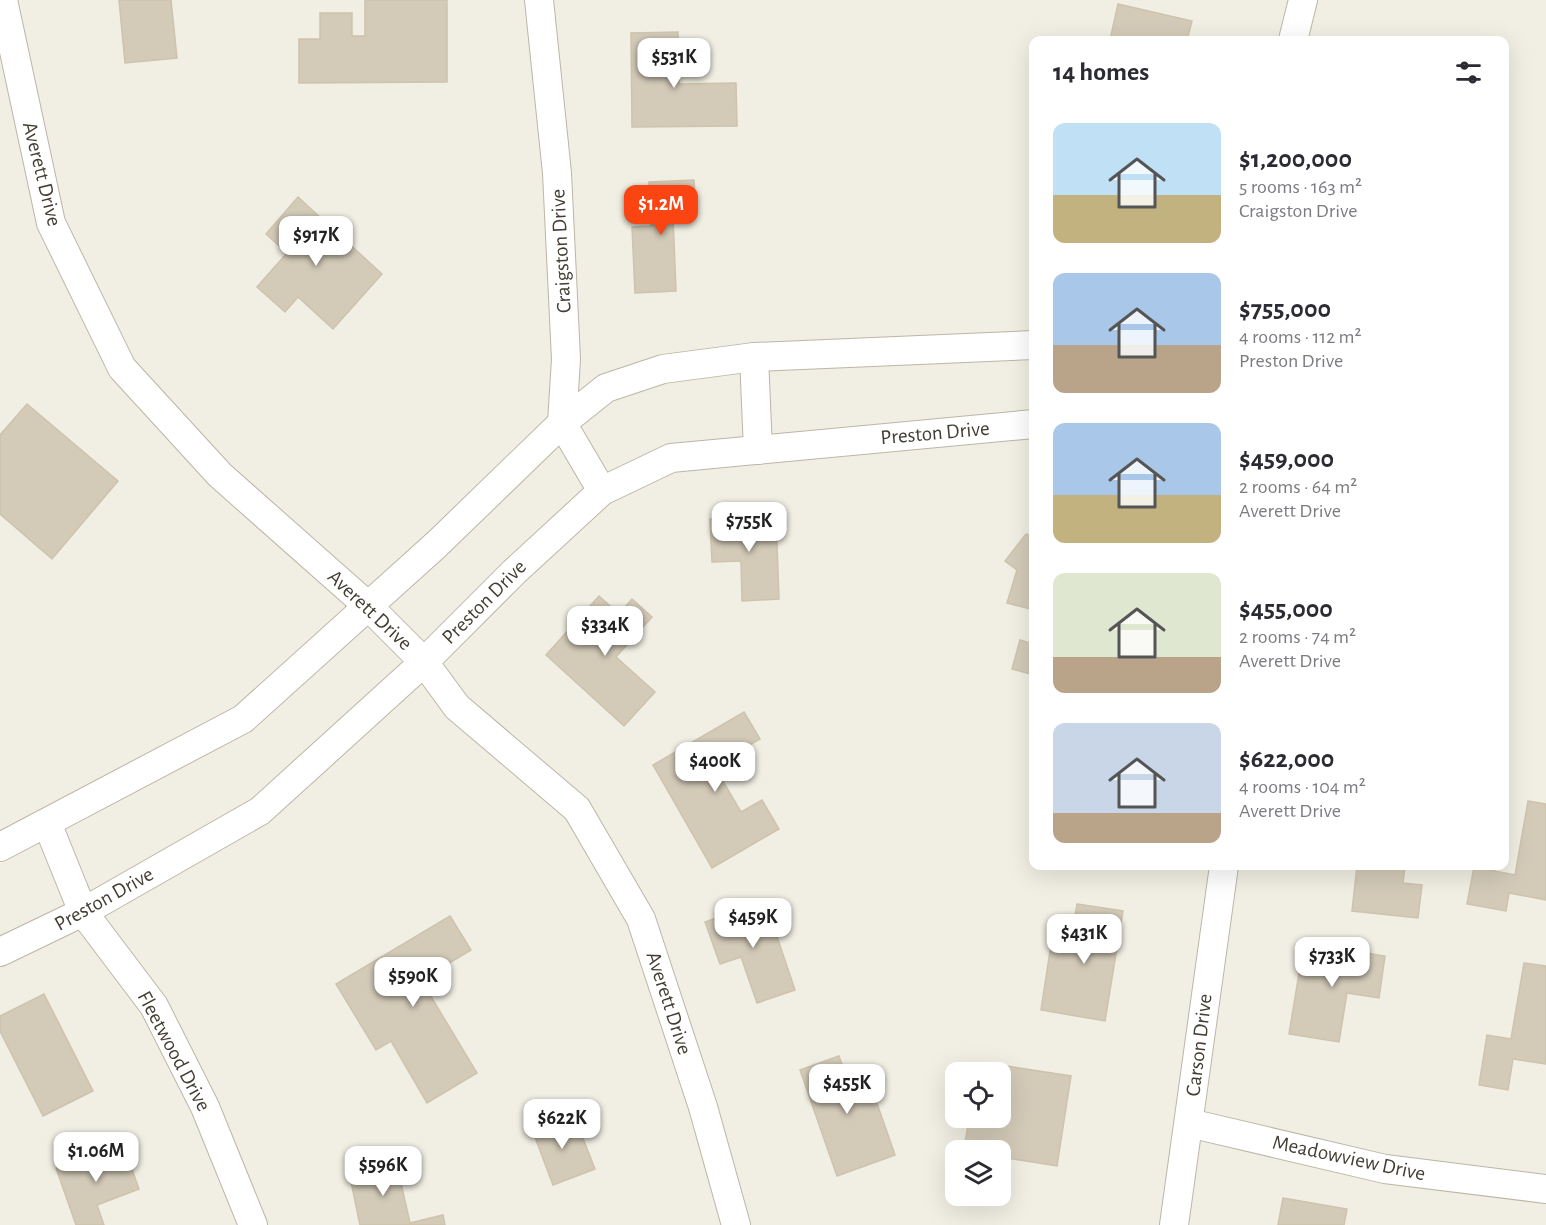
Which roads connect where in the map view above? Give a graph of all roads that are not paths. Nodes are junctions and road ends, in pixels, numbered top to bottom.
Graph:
1 (3, 0) edge
2 (539, 0) edge
3 (1303, 0) edge
4 (1294, 36) edge
5 (1029, 345) edge
6 (754, 357) junction
7 (562, 423) junction
8 (1029, 424) edge
9 (758, 450) junction
10 (602, 491) junction
11 (368, 606) junction
12 (424, 662) junction
13 (47, 823) junction
14 (0, 848) edge
15 (1223, 870) edge
16 (83, 912) junction
17 (0, 952) edge
18 (1189, 1123) junction
19 (1546, 1189) edge
20 (253, 1225) edge
21 (736, 1225) edge
22 (1174, 1225) edge

1 - 11 street, Averett Drive
2 - 7 street, Craigston Drive
3 - 4 street
5 - 6 street
6 - 7 street
6 - 9 street
7 - 10 street
7 - 11 street
8 - 9 street, Preston Drive
9 - 10 street, Preston Drive
10 - 12 street, Preston Drive
11 - 12 street, Averett Drive
11 - 13 street
12 - 16 street, Preston Drive
12 - 21 street, Averett Drive
13 - 14 street
13 - 16 street, Fleetwood Drive
15 - 18 street, Carson Drive
16 - 17 street, Preston Drive
16 - 20 street, Fleetwood Drive
18 - 19 street, Meadowview Drive
18 - 22 street, Carson Drive

